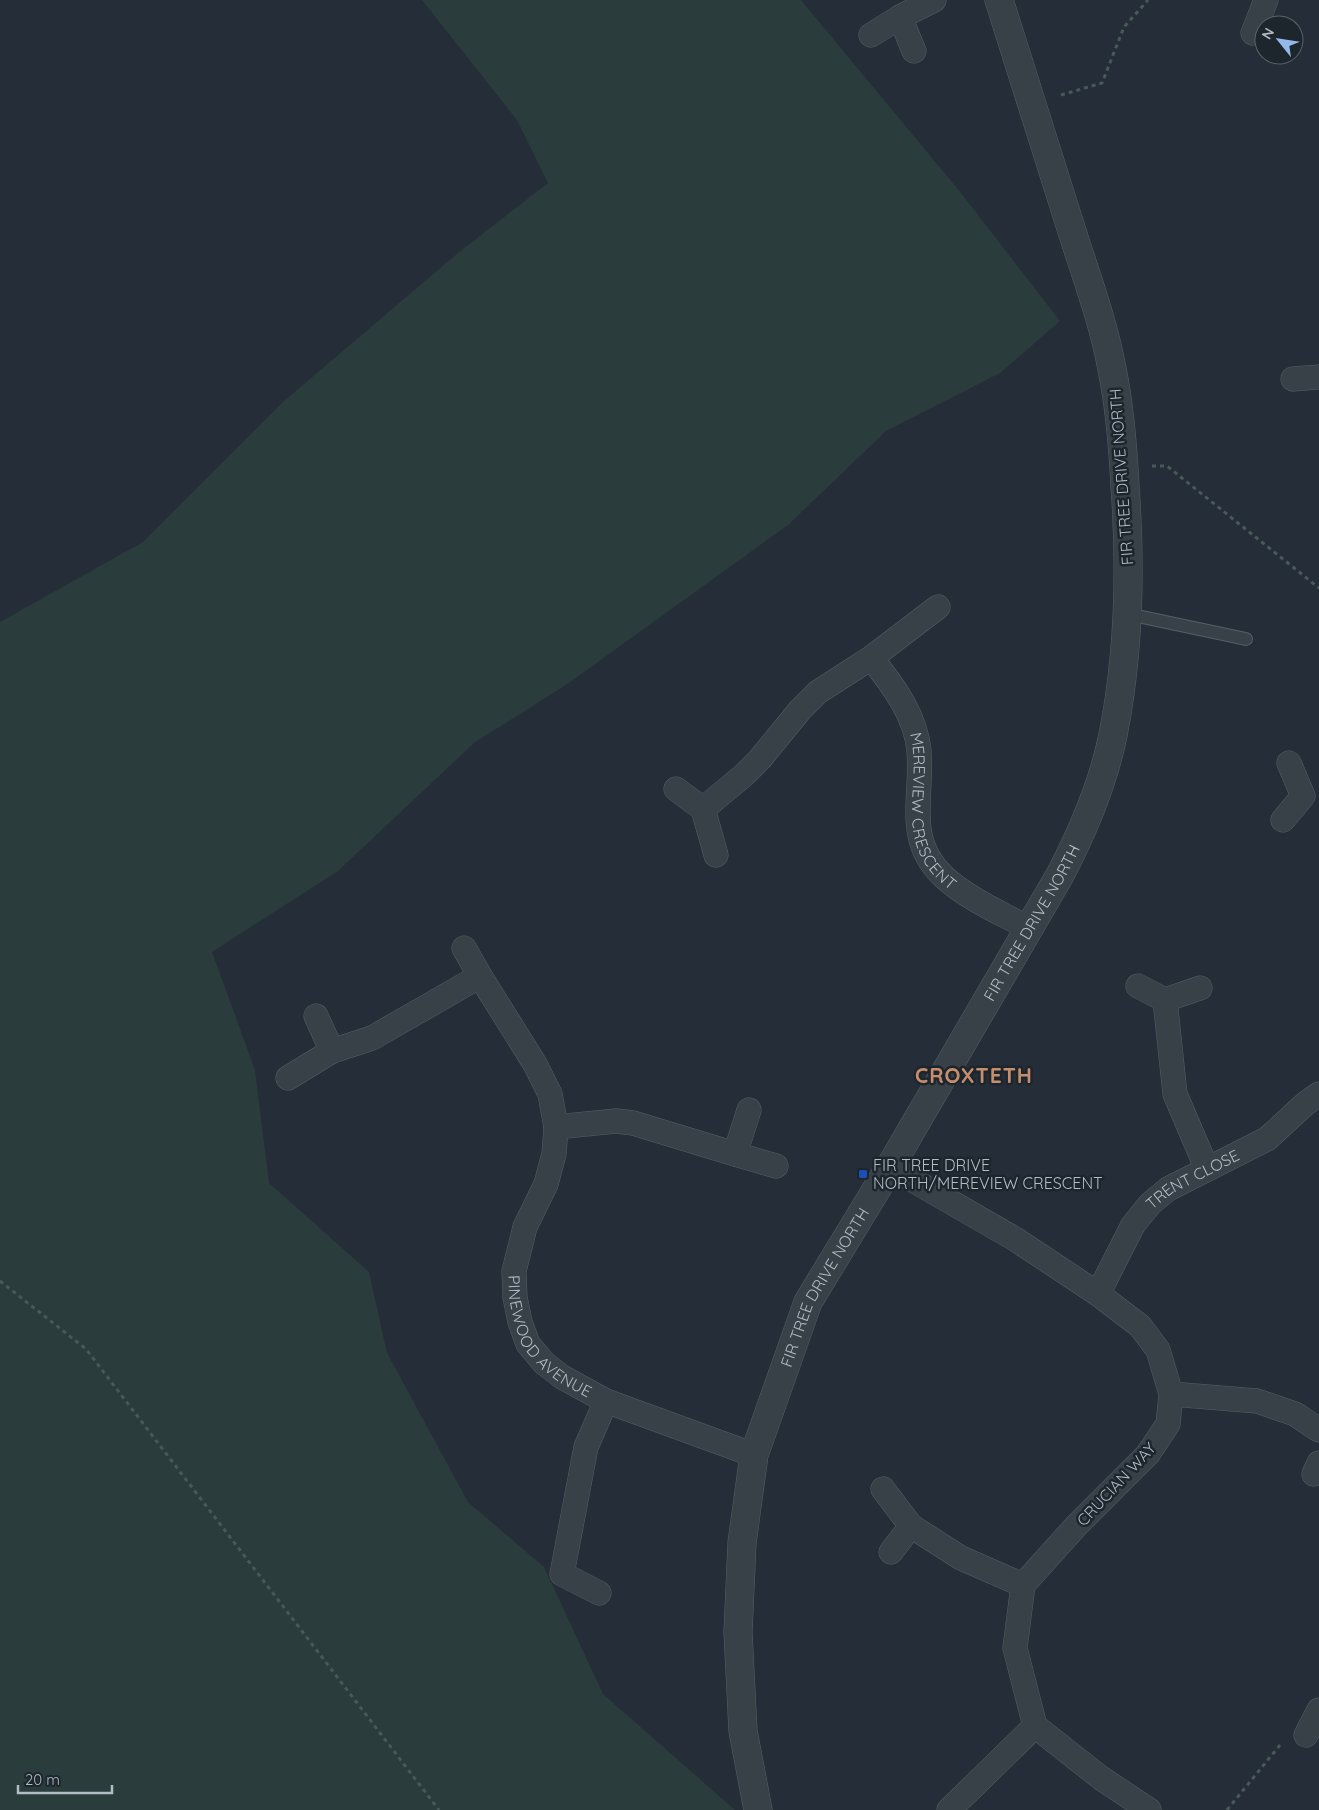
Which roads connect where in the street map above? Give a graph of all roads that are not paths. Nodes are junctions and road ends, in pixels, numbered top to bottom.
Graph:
1 (934, 0) edge
2 (999, 0) edge
3 (1266, 0) edge
4 (900, 17) junction
5 (1253, 32) dead end
6 (871, 35) dead end
7 (914, 51) dead end
8 (1319, 377) edge
9 (1293, 379) dead end
10 (938, 607) dead end
11 (1128, 614) junction
12 (1246, 639) dead end
13 (871, 658) junction
14 (1289, 763) dead end
15 (676, 789) dead end
16 (1311, 802) edge
17 (702, 809) junction
18 (1283, 820) dead end
19 (716, 854) dead end
20 (1028, 928) junction
21 (464, 948) dead end
22 (480, 976) junction
23 (1138, 986) dead end
24 (1200, 988) dead end
25 (1165, 1000) junction
26 (316, 1016) dead end
27 (332, 1051) junction
28 (288, 1078) dead end
29 (1319, 1094) edge
30 (749, 1110) dead end
31 (556, 1127) junction
32 (735, 1154) junction
33 (776, 1166) dead end
34 (890, 1167) junction
35 (1207, 1169) junction
36 (1098, 1294) junction
37 (1171, 1394) junction
38 (606, 1400) junction
39 (1319, 1430) edge
40 (754, 1455) junction
41 (883, 1489) dead end
42 (910, 1526) junction
43 (892, 1552) dead end
44 (1023, 1585) junction
45 (599, 1593) dead end
46 (1319, 1710) edge
47 (1035, 1726) junction
48 (1306, 1735) road end
49 (758, 1810) edge
50 (949, 1810) edge
51 (1149, 1810) edge

1 - 4 street
2 - 11 street, FIR TREE DRIVE NORTH
3 - 5 street
4 - 6 street
4 - 7 street
8 - 9 street
10 - 13 street
11 - 12 lane
11 - 20 street, FIR TREE DRIVE NORTH
13 - 17 street
13 - 20 street, MEREVIEW CRESCENT
14 - 16 street
15 - 17 street
16 - 18 street
17 - 19 street
20 - 34 street, FIR TREE DRIVE NORTH
21 - 22 street, PINEWOOD AVENUE
22 - 27 street
22 - 31 street, PINEWOOD AVENUE
23 - 25 street
24 - 25 street
25 - 35 street
26 - 27 street
27 - 28 street
29 - 35 street, TRENT CLOSE
30 - 32 street
31 - 32 street
31 - 38 street, PINEWOOD AVENUE
32 - 33 street
34 - 36 street, CRUCIAN WAY
34 - 40 street, FIR TREE DRIVE NORTH
35 - 36 street, TRENT CLOSE
36 - 37 street, CRUCIAN WAY
37 - 39 street
37 - 44 street, CRUCIAN WAY
38 - 40 street, PINEWOOD AVENUE
38 - 45 street
40 - 49 street, FIR TREE DRIVE NORTH
41 - 42 street
42 - 43 street
42 - 44 street
44 - 47 street
46 - 48 street
47 - 50 street
47 - 51 street

